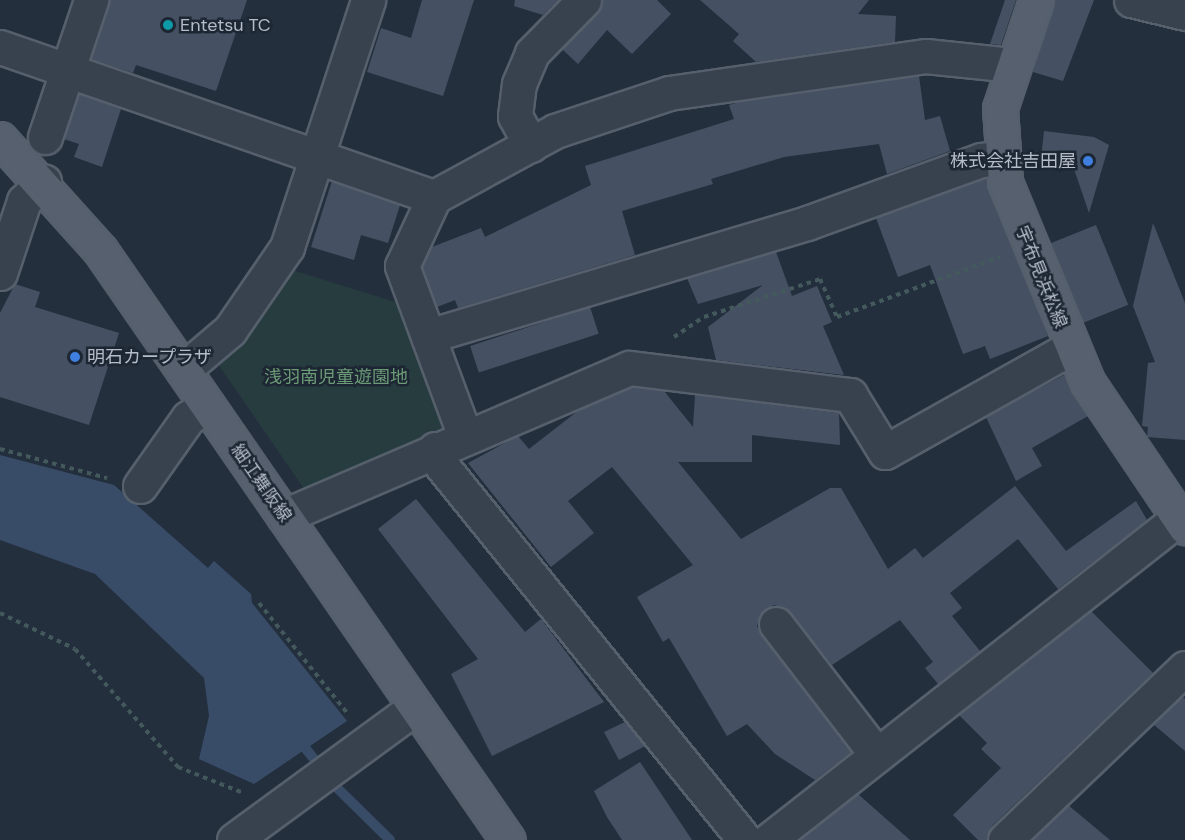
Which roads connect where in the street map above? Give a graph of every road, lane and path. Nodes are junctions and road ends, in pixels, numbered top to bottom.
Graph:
1 (91, 0) edge
2 (368, 0) edge
3 (584, 0) edge
4 (1036, 0) edge
5 (1131, 0) edge
6 (1185, 13) edge
7 (0, 47) edge
8 (1011, 64) junction
9 (67, 70) junction
10 (45, 137) dead end
11 (0, 139) edge
12 (531, 145) junction
13 (1000, 158) junction
14 (318, 159) junction
15 (44, 182) junction
16 (434, 197) junction
17 (1029, 247) junction
18 (0, 273) edge
19 (428, 336) junction
20 (1070, 348) junction
21 (629, 368) junction
22 (183, 370) junction
23 (207, 405) junction
24 (465, 436) junction
25 (0, 449) edge
26 (435, 449) junction
27 (140, 486) joint
28 (284, 516) junction
29 (1182, 523) edge
30 (259, 603) dead end
31 (0, 613) edge
32 (776, 624) dead end
33 (1185, 669) edge
34 (416, 707) junction
35 (354, 722) dead end
36 (877, 755) junction
37 (277, 805) junction
38 (234, 840) edge
39 (508, 840) edge
40 (745, 840) edge
41 (769, 840) edge
42 (1005, 840) edge

1 - 9 street
2 - 14 street
3 - 12 street
4 - 8 main road, 宇布見浜松線
5 - 6 street
7 - 9 street
8 - 12 street
8 - 13 main road, 宇布見浜松線
9 - 10 street
9 - 14 street
11 - 15 main road, 細江舞阪線
12 - 16 street
13 - 17 main road, 宇布見浜松線
13 - 19 street
14 - 16 street
14 - 22 street
15 - 18 street
15 - 22 main road, 細江舞阪線
16 - 19 street
17 - 20 main road, 宇布見浜松線
17 - 21 path
19 - 24 street
20 - 21 street
20 - 29 main road, 宇布見浜松線
21 - 24 street
22 - 23 main road, 細江舞阪線
23 - 27 street
23 - 28 main road, 細江舞阪線
24 - 26 street
25 - 27 path
26 - 28 street
26 - 40 street
28 - 34 main road, 細江舞阪線
29 - 36 street
30 - 35 path
31 - 37 path
32 - 36 street
33 - 42 street
34 - 37 street
34 - 39 main road, 細江舞阪線
36 - 41 street
37 - 38 street

